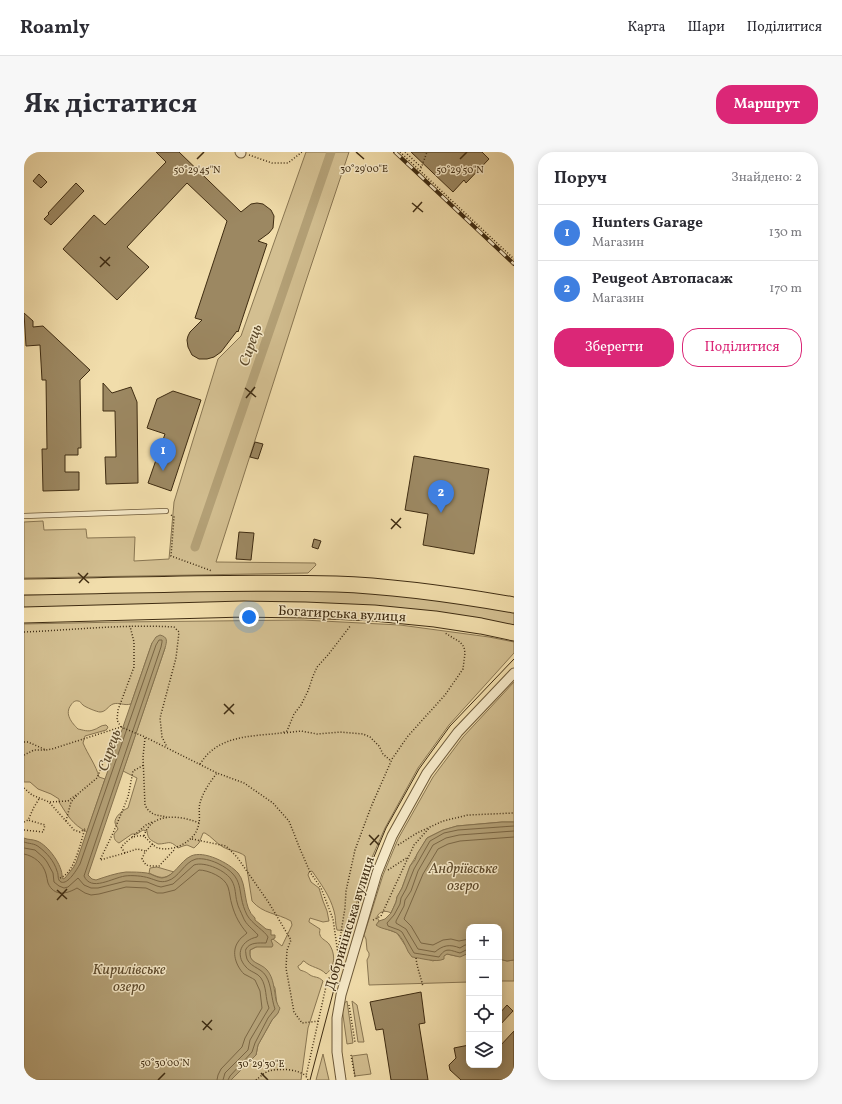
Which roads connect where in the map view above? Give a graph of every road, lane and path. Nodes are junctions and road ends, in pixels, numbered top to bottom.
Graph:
1 (241, 152) edge
2 (302, 152) edge
3 (400, 152) edge
4 (405, 152) edge
5 (427, 152) edge
6 (421, 167) junction
7 (420, 170) junction
8 (514, 259) edge
9 (166, 511) joint
10 (24, 516) edge
11 (213, 572) dead end
12 (24, 587) edge
13 (514, 605) edge
14 (24, 615) edge
15 (351, 625) dead end
16 (130, 626) junction
17 (24, 632) edge
18 (445, 633) dead end
19 (514, 633) edge
20 (514, 673) edge
21 (121, 727) junction
22 (118, 728) junction
23 (281, 733) junction
24 (146, 737) junction
25 (24, 742) edge
26 (167, 747) junction
27 (46, 750) junction
28 (24, 755) edge
29 (391, 761) junction
30 (200, 764) junction
31 (144, 765) junction
32 (216, 773) junction
33 (24, 788) edge
34 (79, 793) junction
35 (40, 798) junction
36 (49, 802) junction
37 (514, 813) edge
38 (169, 818) junction
39 (28, 820) junction
40 (66, 821) junction
41 (24, 822) edge
42 (153, 822) junction
43 (199, 823) junction
44 (430, 827) junction
45 (24, 830) edge
46 (144, 836) junction
47 (130, 839) junction
48 (192, 839) junction
49 (153, 844) junction
50 (398, 845) dead end
51 (175, 849) junction
52 (145, 852) junction
53 (125, 853) junction
54 (408, 857) junction
55 (386, 871) dead end
56 (60, 878) dead end
57 (371, 921) dead end
58 (338, 954) junction
59 (416, 958) dead end
60 (423, 987) dead end
61 (348, 1001) dead end
62 (319, 1021) junction
63 (355, 1042) dead end
64 (351, 1056) dead end
65 (306, 1076) junction
66 (355, 1077) dead end
67 (256, 1080) edge
68 (308, 1080) edge
69 (341, 1080) edge

1 - 2 path
3 - 7 path
4 - 6 path
5 - 6 path
6 - 7 path
7 - 8 path
9 - 10 lane
9 - 11 path
12 - 13 main road, Богатирська вулиця
14 - 19 main road, Богатирська вулиця
15 - 23 path
16 - 17 path
16 - 21 path
16 - 26 path
18 - 29 path
20 - 69 street, Добринінська вулиця
21 - 22 path
21 - 24 path
22 - 27 path
22 - 34 path
23 - 29 path
23 - 30 path
24 - 26 path
24 - 31 path
25 - 27 path
26 - 30 path
27 - 28 path
29 - 58 path
30 - 32 path
31 - 38 path
31 - 53 path
32 - 43 path
32 - 58 path
33 - 35 path
34 - 36 path
34 - 40 path
35 - 36 path
35 - 39 path
36 - 40 path
37 - 44 path
38 - 42 path
38 - 43 path
39 - 41 path
39 - 45 path
40 - 56 path
42 - 46 path
42 - 47 path
43 - 48 path
44 - 50 path
44 - 54 path
46 - 47 path
46 - 49 path
47 - 53 path
48 - 51 path
48 - 62 path
49 - 51 path
49 - 52 path
51 - 52 path
52 - 53 path
54 - 55 path
54 - 57 path
58 - 62 path
59 - 60 path
61 - 63 path
62 - 65 path
64 - 66 path
65 - 67 path
65 - 68 path

